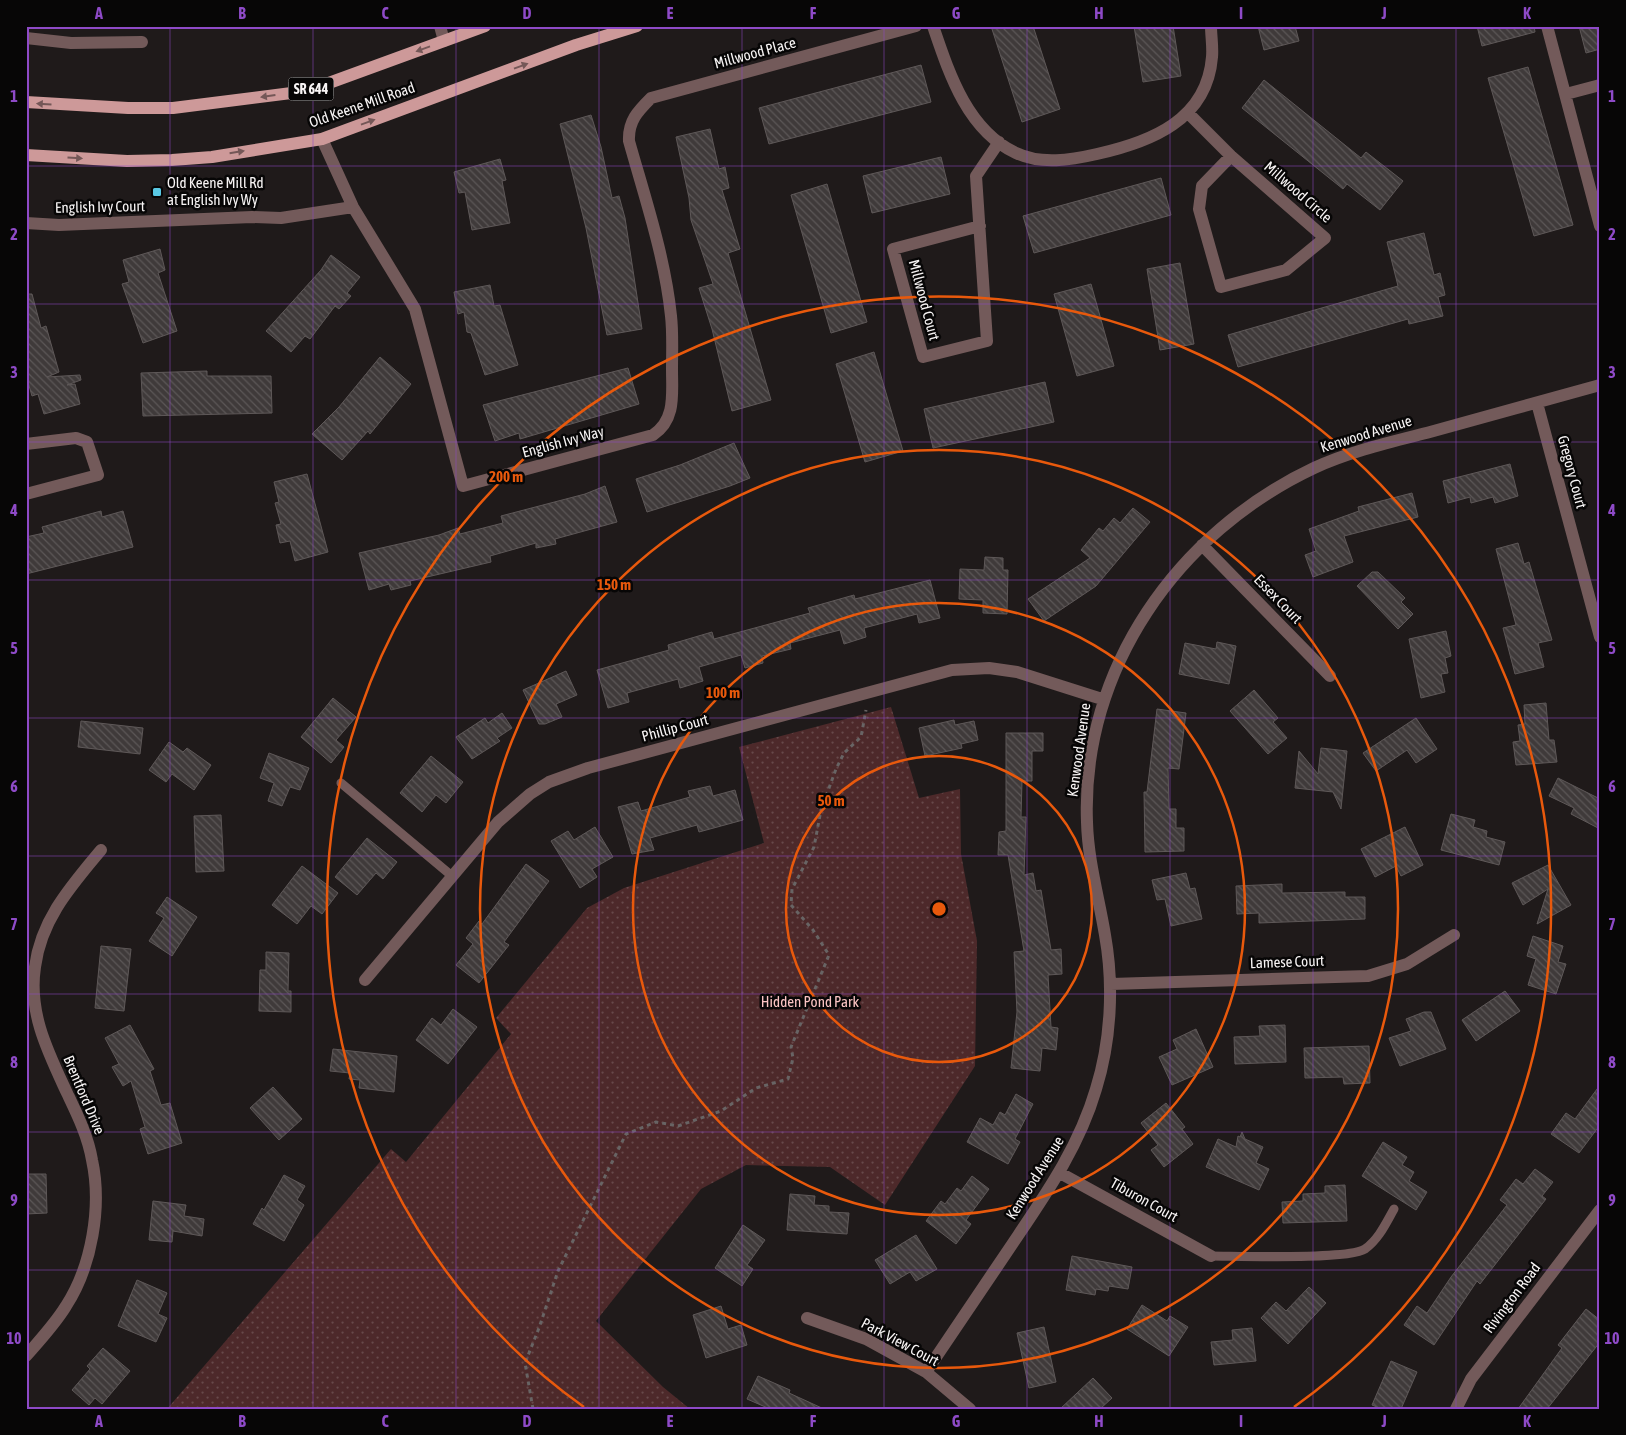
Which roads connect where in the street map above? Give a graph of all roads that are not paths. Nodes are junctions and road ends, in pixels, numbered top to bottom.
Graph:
1 (440, 26) edge
2 (485, 26) edge
3 (637, 26) edge
4 (916, 26) edge
5 (933, 26) edge
6 (1211, 26) edge
7 (1547, 26) edge
8 (26, 38) edge
9 (444, 41) junction
10 (142, 42) dead end
11 (1600, 85) edge
12 (1566, 94) junction
13 (26, 102) edge
14 (636, 112) joint
15 (1188, 113) junction
16 (322, 138) junction
17 (999, 142) junction
18 (26, 155) edge
19 (1231, 156) junction
20 (353, 206) junction
21 (26, 223) edge
22 (980, 226) junction
23 (1600, 226) edge
24 (1600, 386) edge
25 (1537, 403) junction
26 (26, 444) edge
27 (26, 494) edge
28 (1202, 545) junction
29 (1600, 637) edge
30 (1330, 676) dead end
31 (1102, 699) junction
32 (341, 783) dead end
33 (101, 850) dead end
34 (452, 876) junction
35 (1454, 935) dead end
36 (365, 980) dead end
37 (1111, 984) junction
38 (1060, 1173) junction
39 (1394, 1209) dead end
40 (1600, 1210) edge
41 (1212, 1256) joint
42 (807, 1318) dead end
43 (26, 1356) edge
44 (926, 1372) junction
45 (970, 1409) edge
46 (1456, 1409) edge

1 - 9 street
2 - 9 main road, Old Keene Mill Road / SR 644
16 -> 3 main road, Old Keene Mill Road
4 - 14 street, Millwood Place
5 - 17 street
6 - 15 street
7 - 12 street
8 - 10 street
9 -> 13 main road, Old Keene Mill Road / SR 644
11 - 12 street
12 - 23 street
14 - 20 street, English Ivy Way
15 - 17 street
15 - 19 street, Millwood Circle
18 -> 16 main road, Old Keene Mill Road
16 - 20 street, English Ivy Way
17 - 22 street, Millwood Court
19 - 19 street, Millwood Circle
20 - 21 street, English Ivy Court
22 - 22 street, Millwood Court
24 - 25 street, Kenwood Avenue
25 - 28 street, Kenwood Avenue
25 - 29 street, Gregory Court
26 - 27 street
28 - 30 street, Essex Court
28 - 31 street, Kenwood Avenue
31 - 34 street, Phillip Court
31 - 37 street, Kenwood Avenue
32 - 34 lane
33 - 43 street, Brentford Drive
34 - 36 street, Phillip Court
35 - 37 street, Lamese Court
37 - 38 street, Kenwood Avenue
38 - 41 street, Tiburon Court
38 - 44 street, Kenwood Avenue
39 - 41 lane
40 - 46 street, Rivington Road
42 - 44 street, Park View Court
44 - 45 street, Park View Court

